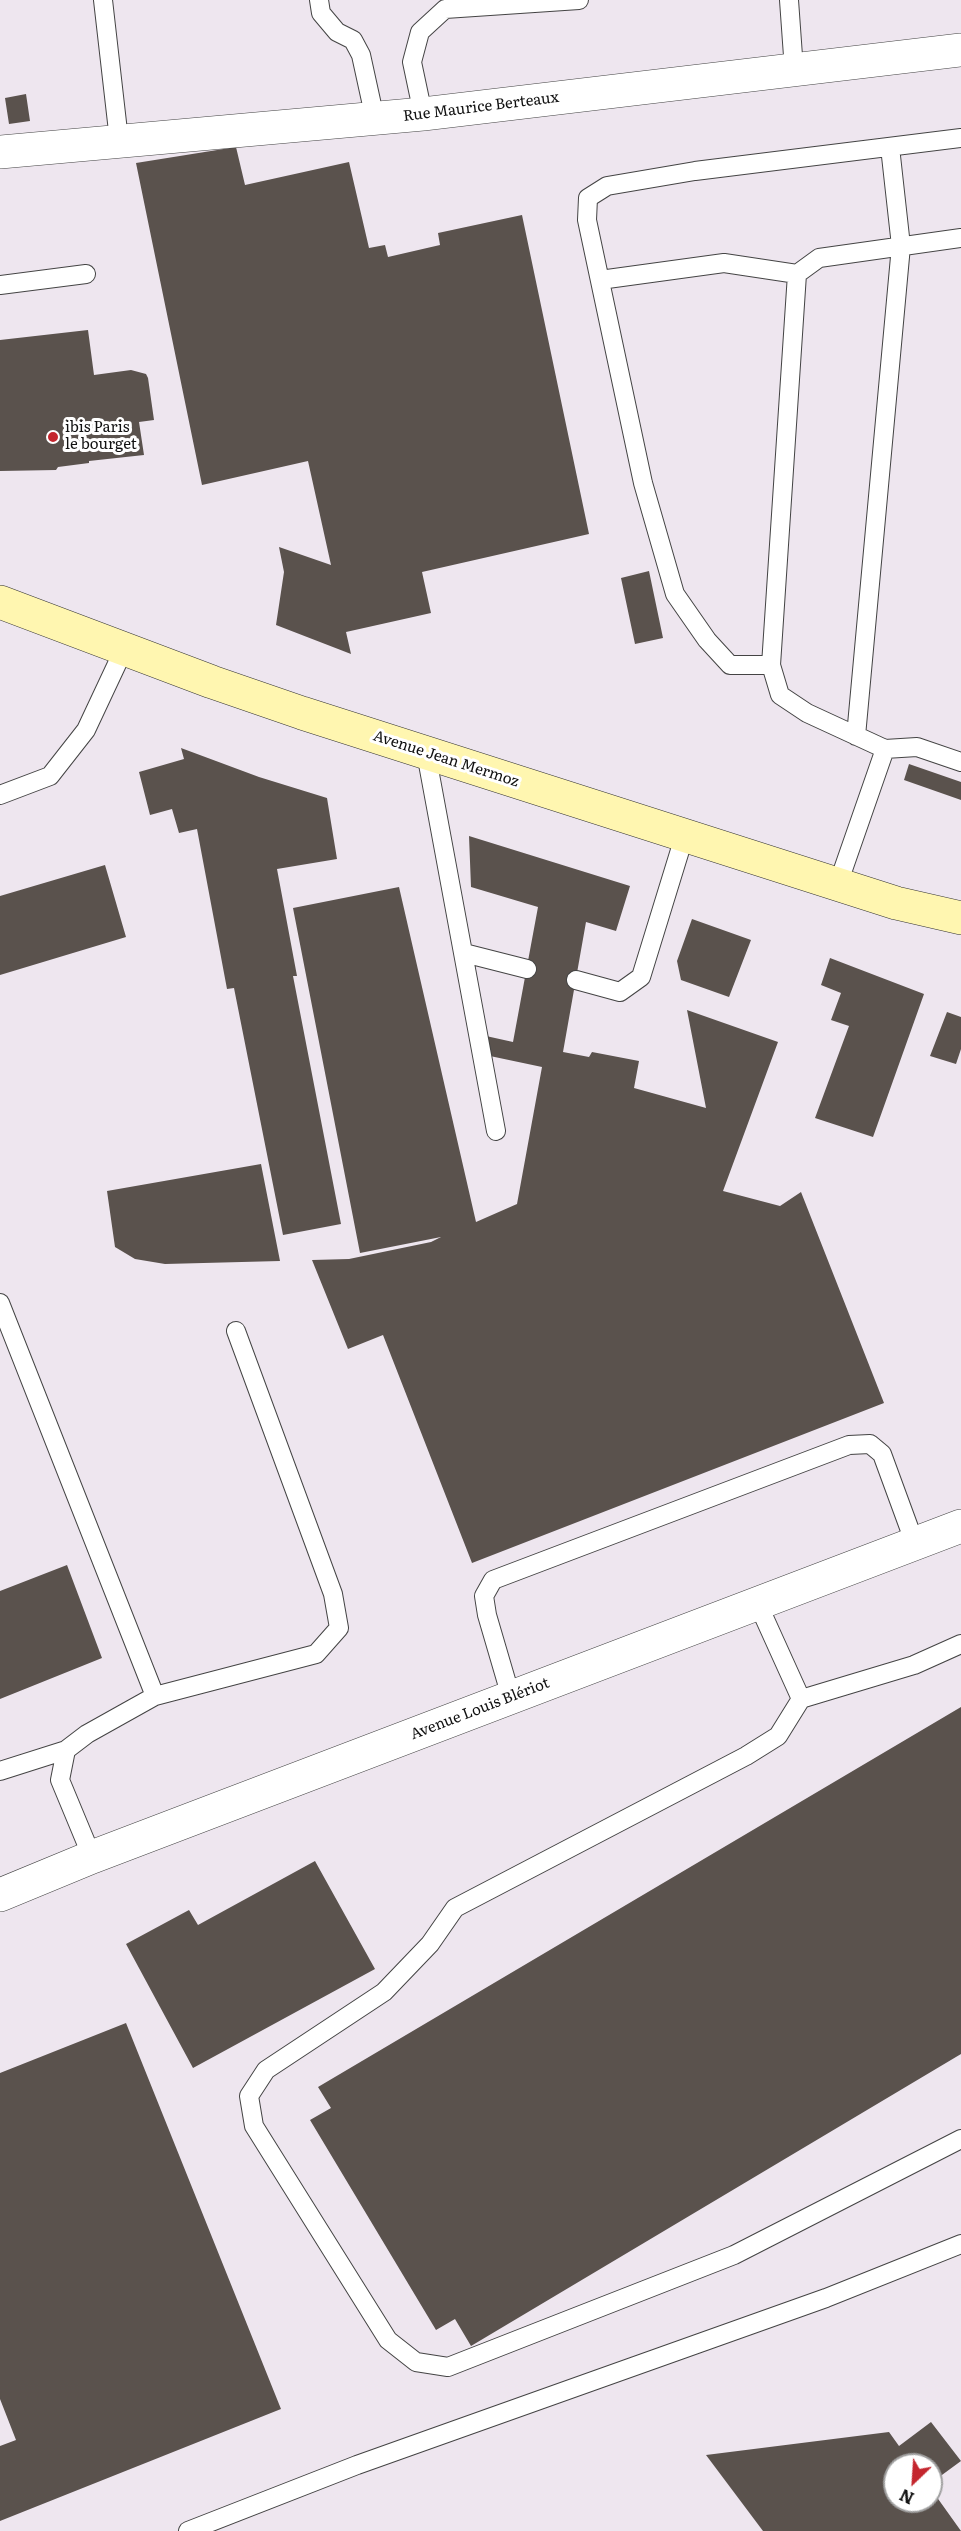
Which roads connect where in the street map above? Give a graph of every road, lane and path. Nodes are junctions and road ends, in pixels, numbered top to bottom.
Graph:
1 (103, 0) edge
2 (319, 0) edge
3 (579, 0) edge
4 (789, 0) edge
5 (961, 50) edge
6 (794, 70) junction
7 (423, 114) junction
8 (375, 119) junction
9 (961, 138) edge
10 (119, 140) junction
11 (890, 147) junction
12 (0, 152) edge
13 (961, 238) edge
14 (901, 246) junction
15 (86, 274) dead end
16 (797, 274) junction
17 (600, 280) junction
18 (0, 285) edge
19 (0, 602) edge
20 (124, 649) junction
21 (771, 665) junction
22 (856, 736) junction
23 (885, 749) junction
24 (426, 753) junction
25 (961, 757) edge
26 (961, 762) edge
27 (0, 795) edge
28 (685, 834) junction
29 (838, 884) junction
30 (896, 903) junction
31 (961, 918) edge
32 (961, 937) edge
33 (464, 953) junction
34 (527, 969) dead end
35 (576, 980) dead end
36 (496, 1131) dead end
37 (0, 1303) edge
38 (236, 1331) dead end
39 (961, 1527) edge
40 (915, 1544) junction
41 (758, 1604) junction
42 (961, 1644) edge
43 (154, 1696) junction
44 (511, 1697) junction
45 (801, 1699) junction
46 (66, 1750) junction
47 (0, 1771) edge
48 (92, 1857) junction
49 (0, 1895) edge
50 (961, 2139) edge
51 (961, 2244) edge
52 (188, 2531) edge

1 - 10 lane
2 - 8 lane
3 - 7 lane
4 - 6 lane
5 - 6 street, Rue Maurice Berteaux
6 - 7 street, Rue Maurice Berteaux
7 - 8 street, Rue Maurice Berteaux
8 - 10 street, Rue Maurice Berteaux
9 - 11 lane
10 - 12 street, Rue Maurice Berteaux
11 - 14 lane
11 - 17 lane
13 - 14 lane
14 - 16 lane
14 - 22 lane
15 - 18 lane
16 - 17 lane
16 - 21 lane
17 - 21 lane
19 - 20 main road, Avenue Jean Mermoz
20 - 24 main road, Avenue Jean Mermoz
20 - 27 lane
21 - 22 lane
22 - 23 lane
23 - 26 lane
23 - 29 lane
24 - 28 main road, Avenue Jean Mermoz
24 - 33 lane
25 - 26 lane
28 - 29 main road, Avenue Jean Mermoz
28 - 35 lane
29 - 30 main road, Avenue Jean Mermoz
30 - 31 main road, Avenue Jean Mermoz
30 - 32 main road, Avenue Jean Mermoz
33 - 34 lane
33 - 36 lane
37 - 43 lane
38 - 43 lane
39 - 40 street, Avenue Louis Blériot
40 - 41 street, Avenue Louis Blériot
40 - 44 lane
41 - 44 street, Avenue Louis Blériot
41 - 45 lane
42 - 45 lane
43 - 46 lane
44 - 48 street, Avenue Louis Blériot
45 - 50 lane
46 - 47 lane
46 - 48 lane
48 - 49 street, Avenue Louis Blériot
51 - 52 lane

